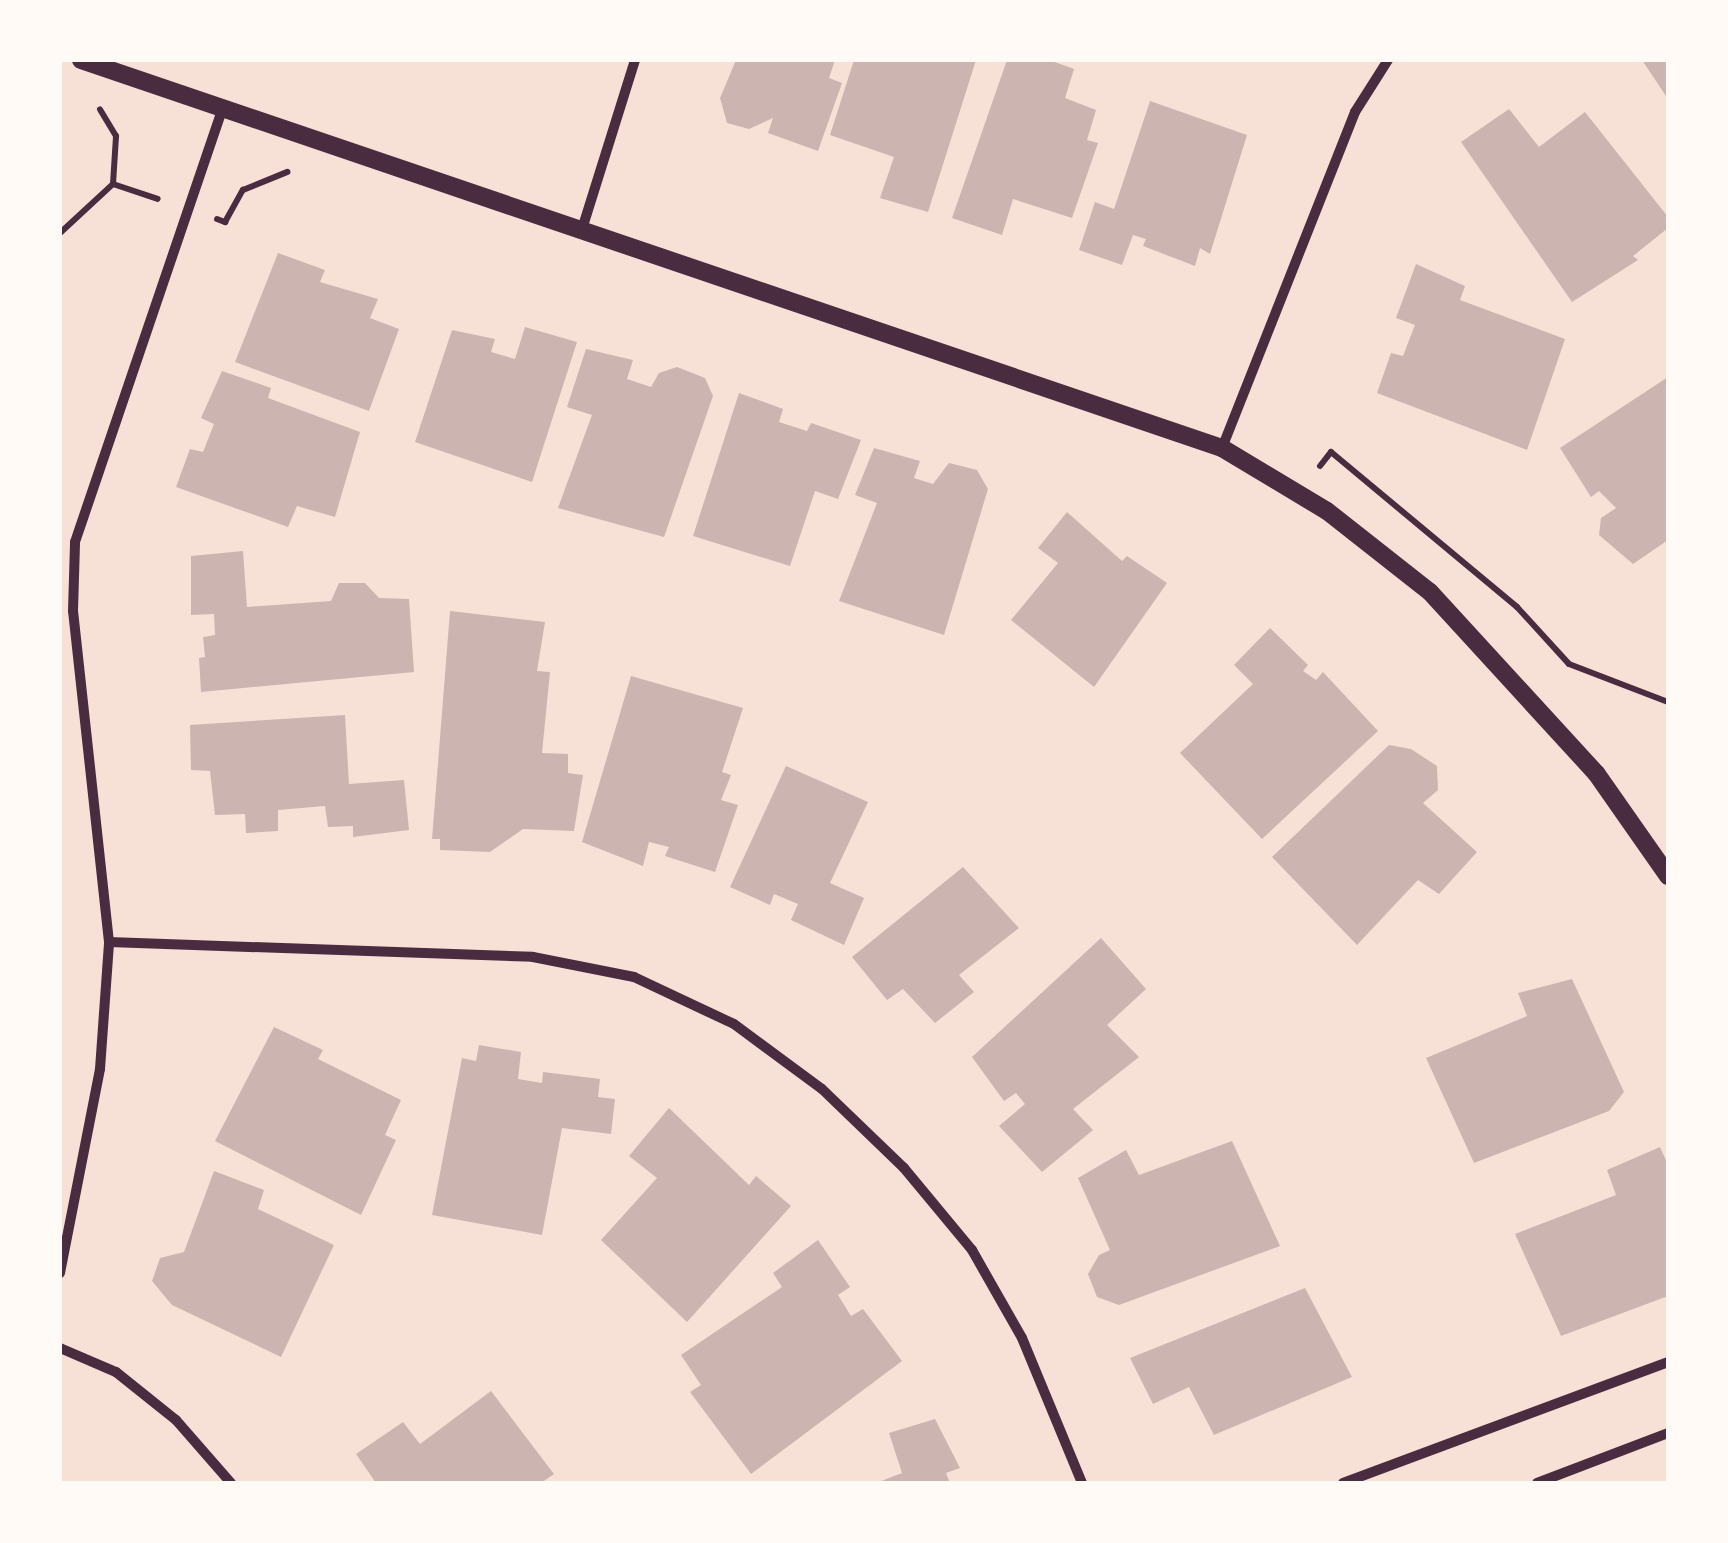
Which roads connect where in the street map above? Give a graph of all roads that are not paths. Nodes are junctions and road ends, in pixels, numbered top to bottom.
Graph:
1 (82, 60) edge
2 (635, 60) edge
3 (1388, 60) edge
4 (222, 110) junction
5 (583, 226) junction
6 (1222, 448) junction
7 (1668, 876) edge
8 (109, 942) junction
9 (60, 1273) edge
10 (60, 1348) edge
11 (1668, 1362) edge
12 (1668, 1432) edge
13 (231, 1483) edge
14 (1082, 1483) edge
15 (1343, 1483) edge
16 (1537, 1483) edge

1 - 4 street
2 - 5 street
3 - 6 street
4 - 5 street
4 - 8 street
5 - 6 street
6 - 7 street
8 - 9 street
8 - 14 street
10 - 13 street
11 - 15 street
12 - 16 street

